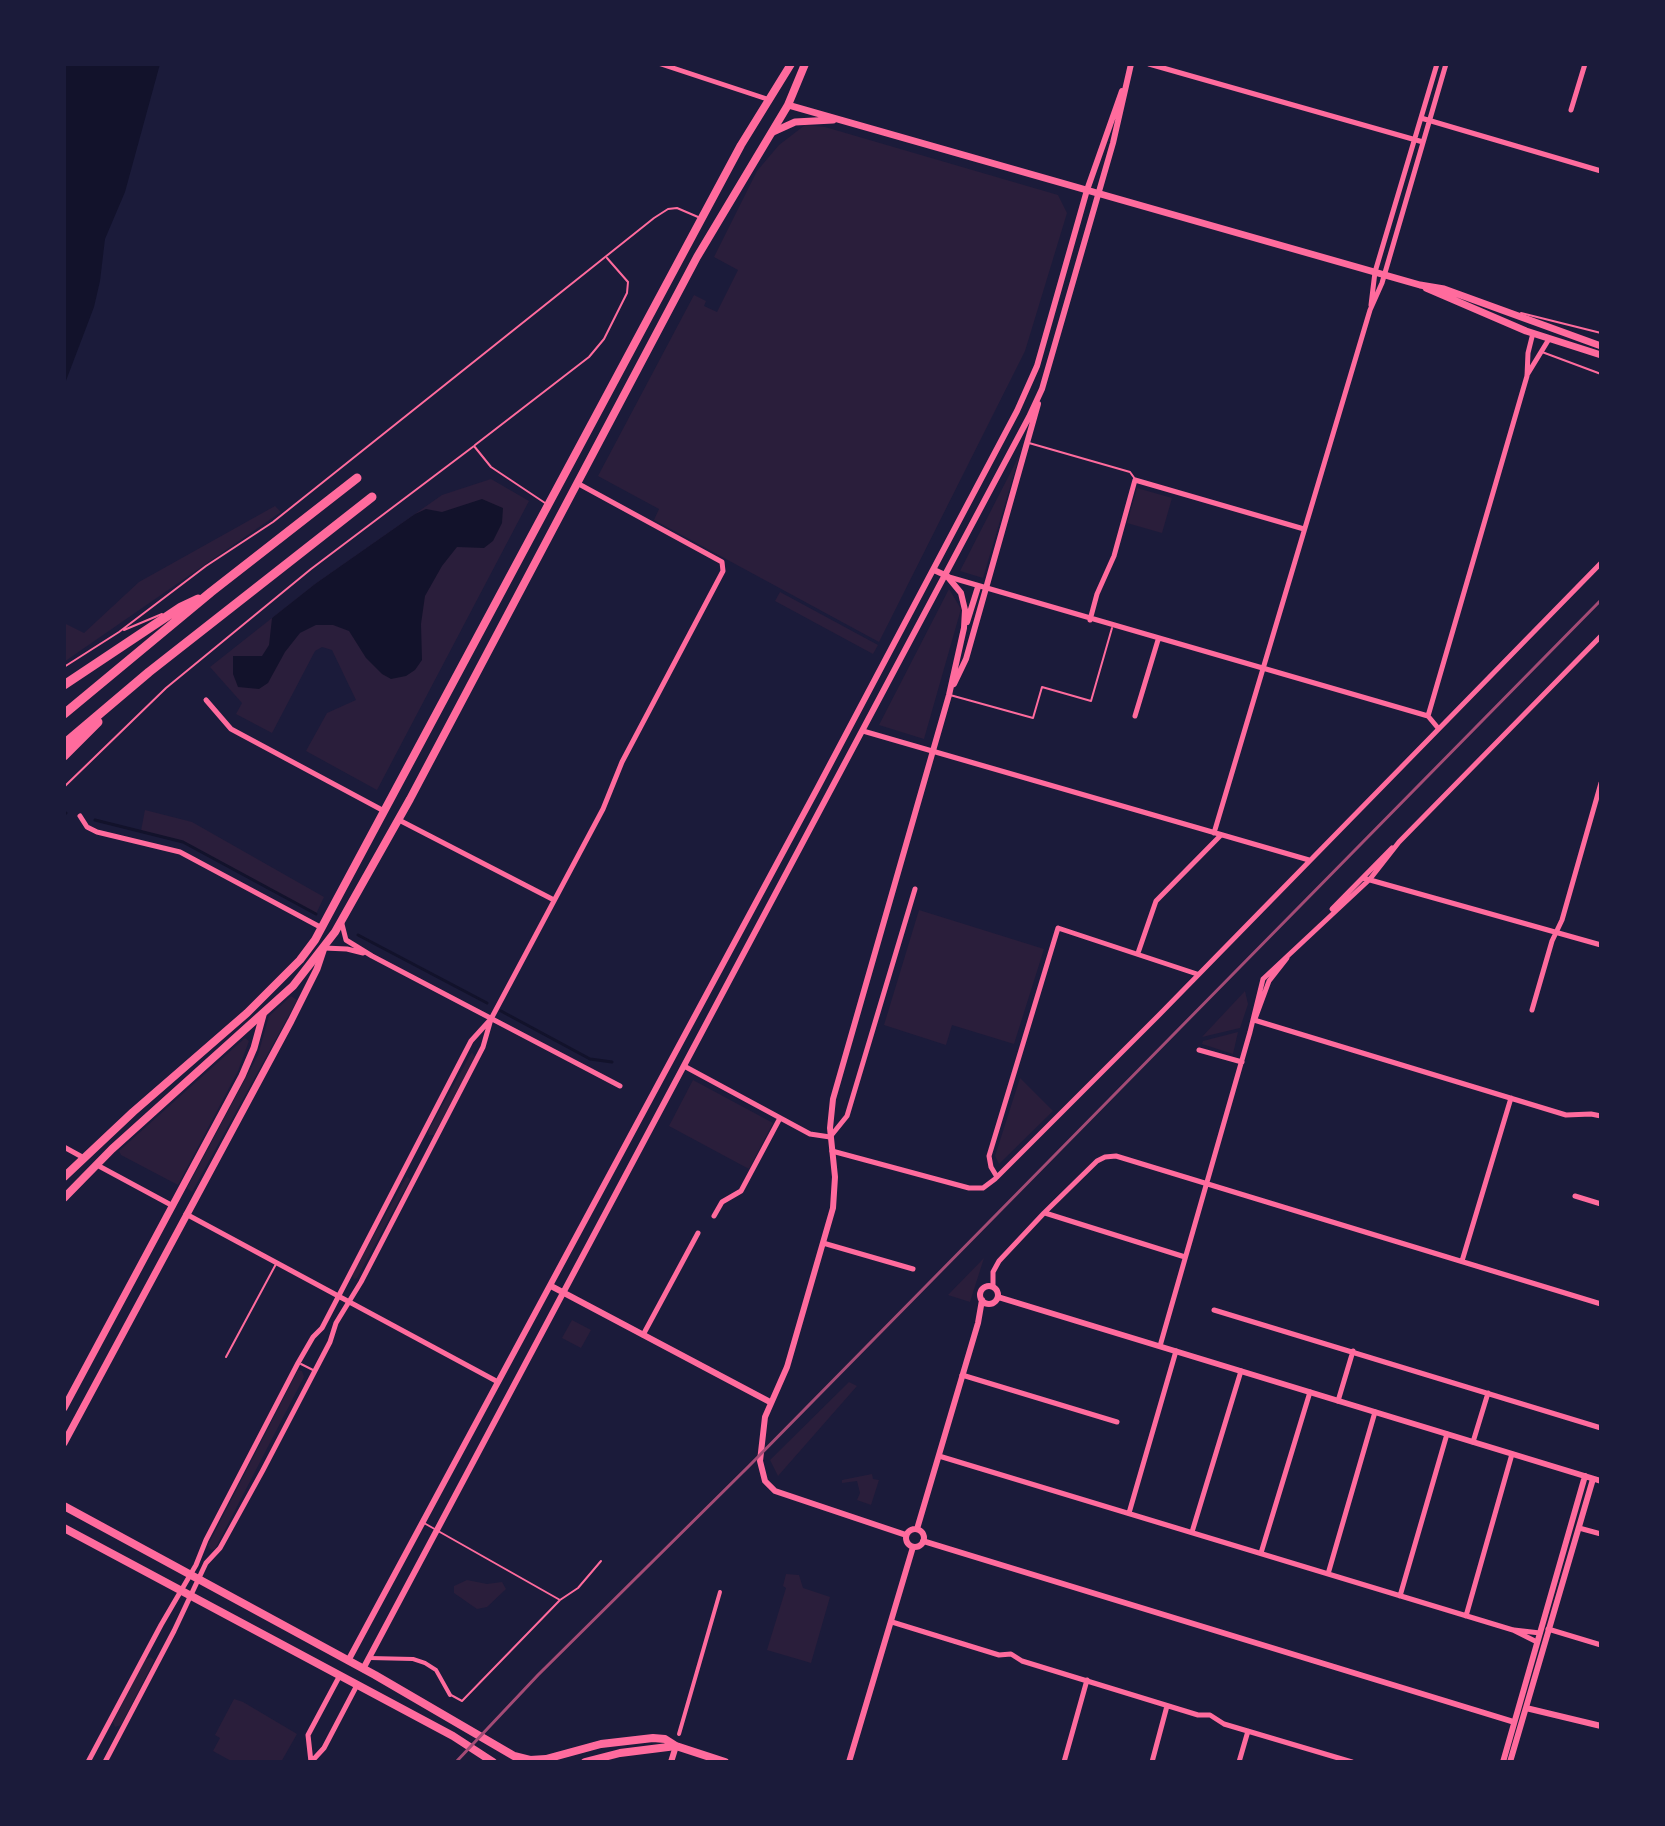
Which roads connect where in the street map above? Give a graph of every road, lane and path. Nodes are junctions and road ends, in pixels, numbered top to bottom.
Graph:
1 (661, 64) edge
2 (791, 64) edge
3 (805, 64) edge
4 (1131, 64) edge
5 (1149, 64) edge
6 (1437, 64) edge
7 (1446, 64) edge
8 (1585, 64) edge
9 (1125, 84) junction
10 (770, 100) junction
11 (788, 105) junction
12 (1571, 110) dead end
13 (1421, 118) junction
14 (847, 121) junction
15 (1429, 121) junction
16 (773, 132) junction
17 (1415, 140) junction
18 (1423, 142) junction
19 (1601, 171) edge
20 (1087, 190) junction
21 (1098, 193) junction
22 (702, 219) junction
23 (606, 257) junction
24 (1380, 274) junction
25 (1420, 285) junction
26 (1508, 311) junction
27 (1546, 325) junction
28 (1533, 333) junction
29 (1601, 333) edge
30 (1549, 339) junction
31 (1601, 346) edge
32 (1528, 348) junction
33 (1542, 352) junction
34 (1601, 355) edge
35 (1601, 374) edge
36 (1527, 376) junction
37 (1042, 389) junction
38 (1028, 443) junction
39 (474, 446) junction
40 (564, 477) junction
41 (357, 478) dead end
42 (1135, 480) junction
43 (577, 483) junction
44 (372, 497) dead end
45 (549, 505) junction
46 (1304, 529) junction
47 (1601, 563) edge
48 (934, 570) junction
49 (947, 576) junction
50 (978, 587) junction
51 (986, 590) junction
52 (211, 592) junction
53 (181, 607) junction
54 (1090, 620) junction
55 (1112, 626) junction
56 (119, 632) junction
57 (1601, 636) edge
58 (1158, 640) junction
59 (960, 644) junction
60 (473, 648) junction
61 (485, 654) junction
62 (64, 667) edge
63 (1262, 670) junction
64 (64, 685) edge
65 (950, 693) junction
66 (206, 700) dead end
67 (64, 714) edge
68 (1135, 716) dead end
69 (1428, 716) junction
70 (1438, 728) junction
71 (849, 729) junction
72 (863, 731) junction
73 (64, 751) edge
74 (933, 752) junction
75 (1601, 783) edge
76 (64, 787) edge
77 (384, 811) junction
78 (80, 816) dead end
79 (399, 820) junction
80 (1214, 833) junction
81 (1221, 835) junction
82 (1309, 860) junction
83 (1367, 878) junction
84 (915, 889) dead end
85 (554, 900) junction
86 (342, 921) junction
87 (322, 929) junction
88 (1556, 932) junction
89 (1601, 945) edge
90 (324, 948) junction
91 (1138, 953) junction
92 (372, 956) junction
93 (1197, 974) junction
94 (279, 981) junction
95 (1532, 1010) dead end
96 (263, 1015) junction
97 (491, 1019) junction
98 (1254, 1020) junction
99 (1199, 1050) dead end
100 (1242, 1062) junction
101 (684, 1066) junction
102 (620, 1086) dead end
103 (1511, 1098) junction
104 (648, 1102) junction
105 (661, 1109) junction
106 (1601, 1116) edge
107 (780, 1118) junction
108 (830, 1137) junction
109 (64, 1147) edge
110 (832, 1151) junction
111 (84, 1158) junction
112 (97, 1165) junction
113 (64, 1177) edge
114 (997, 1177) junction
115 (1207, 1182) junction
116 (64, 1196) edge
117 (1575, 1196) dead end
118 (1601, 1204) edge
119 (173, 1206) junction
120 (1044, 1213) junction
121 (186, 1214) junction
122 (714, 1216) dead end
123 (698, 1233) dead end
124 (823, 1243) junction
125 (1185, 1257) junction
126 (1462, 1261) junction
127 (276, 1263) junction
128 (913, 1269) dead end
129 (551, 1286) junction
130 (993, 1286) junction
131 (563, 1292) junction
132 (339, 1296) junction
133 (998, 1297) junction
134 (347, 1301) junction
135 (985, 1302) junction
136 (1601, 1304) edge
137 (1214, 1310) dead end
138 (643, 1335) junction
139 (1160, 1346) junction
140 (1176, 1351) junction
141 (1353, 1351) junction
142 (226, 1357) dead end
143 (298, 1363) junction
144 (314, 1371) junction
145 (1241, 1371) junction
146 (962, 1375) junction
147 (498, 1382) junction
148 (511, 1389) junction
149 (1310, 1392) junction
150 (1488, 1393) junction
151 (1338, 1401) junction
152 (770, 1402) junction
153 (64, 1408) edge
154 (1375, 1412) junction
155 (1117, 1422) dead end
156 (1601, 1428) edge
157 (1447, 1434) junction
158 (1472, 1442) junction
159 (64, 1443) edge
160 (1512, 1454) junction
161 (939, 1456) junction
162 (1593, 1479) edge
163 (64, 1506) edge
164 (1129, 1513) junction
165 (423, 1523) junction
166 (1575, 1527) junction
167 (64, 1528) edge
168 (917, 1529) junction
169 (437, 1530) junction
170 (1192, 1532) junction
171 (1601, 1534) edge
172 (906, 1535) junction
173 (923, 1541) junction
174 (913, 1547) junction
175 (1261, 1553) junction
176 (601, 1561) dead end
177 (1328, 1574) junction
178 (194, 1577) junction
179 (720, 1592) dead end
180 (185, 1594) junction
181 (1400, 1596) junction
182 (560, 1600) junction
183 (1466, 1616) junction
184 (892, 1622) junction
185 (1513, 1630) junction
186 (1543, 1630) junction
187 (1545, 1640) junction
188 (1537, 1642) junction
189 (1601, 1645) edge
190 (149, 1646) junction
191 (163, 1653) junction
192 (369, 1658) junction
193 (348, 1661) junction
194 (363, 1669) junction
195 (339, 1677) junction
196 (1087, 1680) junction
197 (356, 1687) junction
198 (450, 1695) joint
199 (1167, 1706) junction
200 (1526, 1708) junction
201 (1514, 1722) junction
202 (1601, 1726) edge
203 (106, 1728) junction
204 (1248, 1731) junction
205 (679, 1734) dead end
206 (119, 1735) junction
207 (676, 1746) junction
208 (566, 1754) junction
209 (1325, 1754) junction
210 (591, 1761) edge
211 (88, 1762) edge
212 (105, 1762) edge
213 (311, 1762) edge
214 (493, 1762) edge
215 (671, 1762) edge
216 (725, 1762) edge
217 (849, 1762) edge
218 (1064, 1762) edge
219 (1152, 1762) edge
220 (1239, 1762) edge
221 (1323, 1762) edge
222 (1352, 1762) edge
223 (1503, 1762) edge
224 (1510, 1762) edge

1 - 10 street
2 - 10 main road
3 - 11 main road
4 - 9 street
5 - 17 street
6 - 13 street
7 - 15 street
8 - 12 street
9 - 20 street
9 - 21 street
10 - 11 main road
10 - 22 main road
11 - 14 main road
11 - 16 main road
13 - 15 street
13 - 17 street
14 - 16 main road
14 - 20 main road
15 - 18 street
15 - 19 street
16 - 43 main road
17 - 18 street
17 - 24 street
18 - 24 street
20 - 21 main road
20 - 48 street
21 - 24 main road
21 - 37 street
22 - 23 lane
22 - 40 main road
23 - 39 lane
23 - 56 lane
24 - 25 main road
24 - 46 street
25 - 26 main road
25 - 28 main road
26 - 27 main road
26 - 29 lane
27 - 28 main road
27 - 30 main road
27 - 31 main road
28 - 30 main road
28 - 32 street
30 - 33 street
30 - 34 main road
32 - 33 street
32 - 36 street
33 - 35 lane
33 - 36 street
36 - 69 street
37 - 38 street
37 - 49 street
38 - 42 lane
38 - 51 street
39 - 45 lane
39 - 76 lane
40 - 43 main road
40 - 45 main road
41 - 52 highway
42 - 46 street
42 - 54 street
43 - 61 main road
43 - 85 street
44 - 73 highway
45 - 60 main road
46 - 63 street
47 - 70 street
48 - 49 street
48 - 71 street
49 - 50 street
49 - 59 street
49 - 72 street
50 - 51 street
50 - 59 street
51 - 54 street
51 - 65 street
52 - 53 highway
52 - 67 highway
53 - 56 lane
53 - 64 highway
54 - 55 street
55 - 58 street
55 - 65 lane
56 - 62 lane
57 - 83 street
58 - 63 street
58 - 68 street
59 - 65 street
60 - 61 main road
60 - 77 main road
61 - 79 main road
63 - 69 street
63 - 80 street
65 - 74 street
66 - 77 street
69 - 70 street
70 - 82 street
71 - 72 street
71 - 104 street
72 - 74 street
72 - 101 street
74 - 80 street
74 - 108 street
75 - 88 street
77 - 79 main road
77 - 87 main road
78 - 87 street
79 - 85 street
79 - 86 main road
80 - 81 street
81 - 82 street
81 - 91 street
82 - 93 street
83 - 88 street
83 - 98 street
84 - 108 street
85 - 97 street
86 - 90 main road
86 - 92 street
87 - 94 main road
88 - 89 street
88 - 95 street
90 - 92 street
90 - 96 main road
90 - 121 main road
91 - 93 street
91 - 114 street
92 - 97 street
93 - 114 street
94 - 96 main road
94 - 111 main road
96 - 112 main road
96 - 119 main road
97 - 102 street
97 - 132 street
97 - 134 street
98 - 100 street
98 - 103 street
99 - 100 street
100 - 115 street
101 - 105 street
101 - 107 street
103 - 106 street
103 - 126 street
104 - 105 street
104 - 129 street
105 - 131 street
107 - 108 street
107 - 122 street
108 - 110 street
109 - 111 street
110 - 114 street
110 - 124 street
111 - 112 main road
111 - 113 main road
112 - 116 main road
112 - 119 street
115 - 120 street
115 - 125 street
115 - 126 street
117 - 118 street
119 - 121 main road
119 - 153 main road
120 - 125 street
120 - 130 street
121 - 127 street
121 - 159 main road
123 - 138 street
124 - 128 street
124 - 152 street
125 - 139 street
126 - 136 street
127 - 132 street
127 - 142 lane
129 - 131 street
129 - 147 street
130 - 133 street
130 - 135 street
131 - 138 street
131 - 148 street
132 - 134 street
132 - 143 street
133 - 135 street
133 - 139 street
134 - 144 street
134 - 147 street
135 - 146 street
137 - 141 street
138 - 152 street
139 - 140 street
140 - 145 street
140 - 164 street
141 - 150 street
141 - 151 street
143 - 144 lane
143 - 178 street
144 - 178 street
145 - 149 street
145 - 170 street
146 - 155 street
146 - 161 street
147 - 148 street
147 - 165 street
148 - 169 street
149 - 151 street
149 - 175 street
150 - 156 street
150 - 158 street
151 - 154 street
152 - 172 street
154 - 157 street
154 - 177 street
157 - 158 street
157 - 181 street
158 - 160 street
160 - 162 street
160 - 183 street
161 - 164 street
161 - 168 street
162 - 166 street
163 - 178 main road
164 - 170 street
165 - 169 lane
165 - 193 street
166 - 171 street
166 - 186 street
167 - 180 main road
168 - 172 street
168 - 173 street
169 - 182 lane
169 - 192 street
170 - 175 street
172 - 174 street
173 - 174 street
173 - 201 street
174 - 184 street
175 - 177 street
176 - 182 lane
177 - 181 street
178 - 180 street
178 - 193 main road
179 - 205 street
180 - 190 street
180 - 191 street
180 - 195 main road
181 - 183 street
182 - 198 lane
183 - 185 street
184 - 196 street
184 - 217 street
185 - 186 street
185 - 188 street
186 - 187 street
186 - 188 street
186 - 189 street
187 - 188 street
187 - 200 street
188 - 201 street
190 - 191 street
190 - 203 street
191 - 206 street
192 - 194 street
192 - 198 street
193 - 194 main road
193 - 195 main road
194 - 197 main road
194 - 208 main road
195 - 197 main road
195 - 213 street
196 - 199 street
196 - 218 street
197 - 213 street
197 - 214 main road
199 - 204 street
199 - 219 street
200 - 202 street
200 - 224 street
201 - 223 street
203 - 206 street
203 - 211 street
204 - 209 street
204 - 220 street
206 - 212 street
207 - 208 main road
207 - 210 main road
207 - 215 street
207 - 216 main road
208 - 210 main road
209 - 221 street
209 - 222 street

